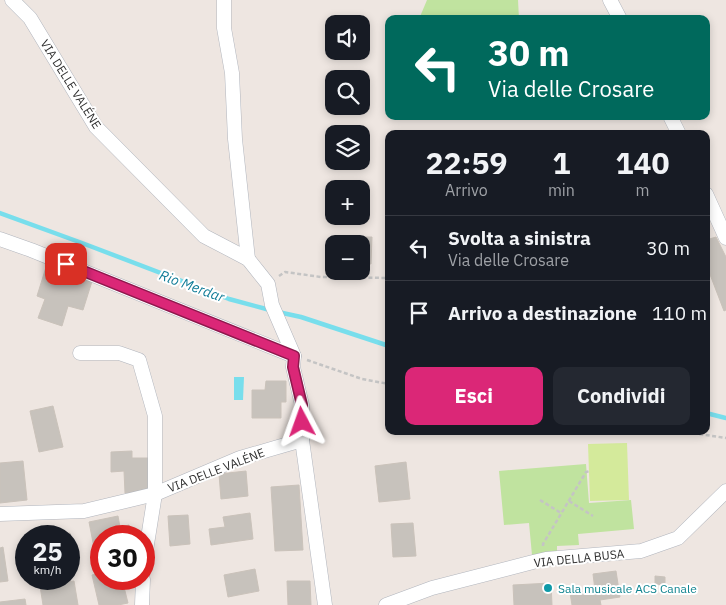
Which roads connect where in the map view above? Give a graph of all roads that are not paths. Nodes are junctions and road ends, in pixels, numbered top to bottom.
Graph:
1 (12, 0) edge
2 (224, 0) edge
3 (610, 0) edge
4 (618, 15) edge
5 (710, 203) edge
6 (726, 238) edge
7 (0, 239) edge
8 (248, 259) junction
9 (80, 353) dead end
10 (294, 356) junction
11 (302, 440) junction
12 (726, 490) edge
13 (155, 494) junction
14 (0, 514) edge
15 (150, 525) edge
16 (143, 590) edge
17 (142, 605) edge
18 (325, 605) edge
19 (386, 605) edge

1 - 8 street, VIA DELLE VALÉNE
2 - 8 street
3 - 4 street
5 - 6 street
7 - 10 street
8 - 10 street, VIA DELLE VALÉNE
9 - 13 street
10 - 11 street, VIA DELLE VALÉNE
11 - 13 street, VIA DELLE VALÉNE
11 - 18 street
12 - 19 street, VIA DELLA BUSA
13 - 14 street
13 - 15 street, VIA DELLE VALÉNE
16 - 17 street

